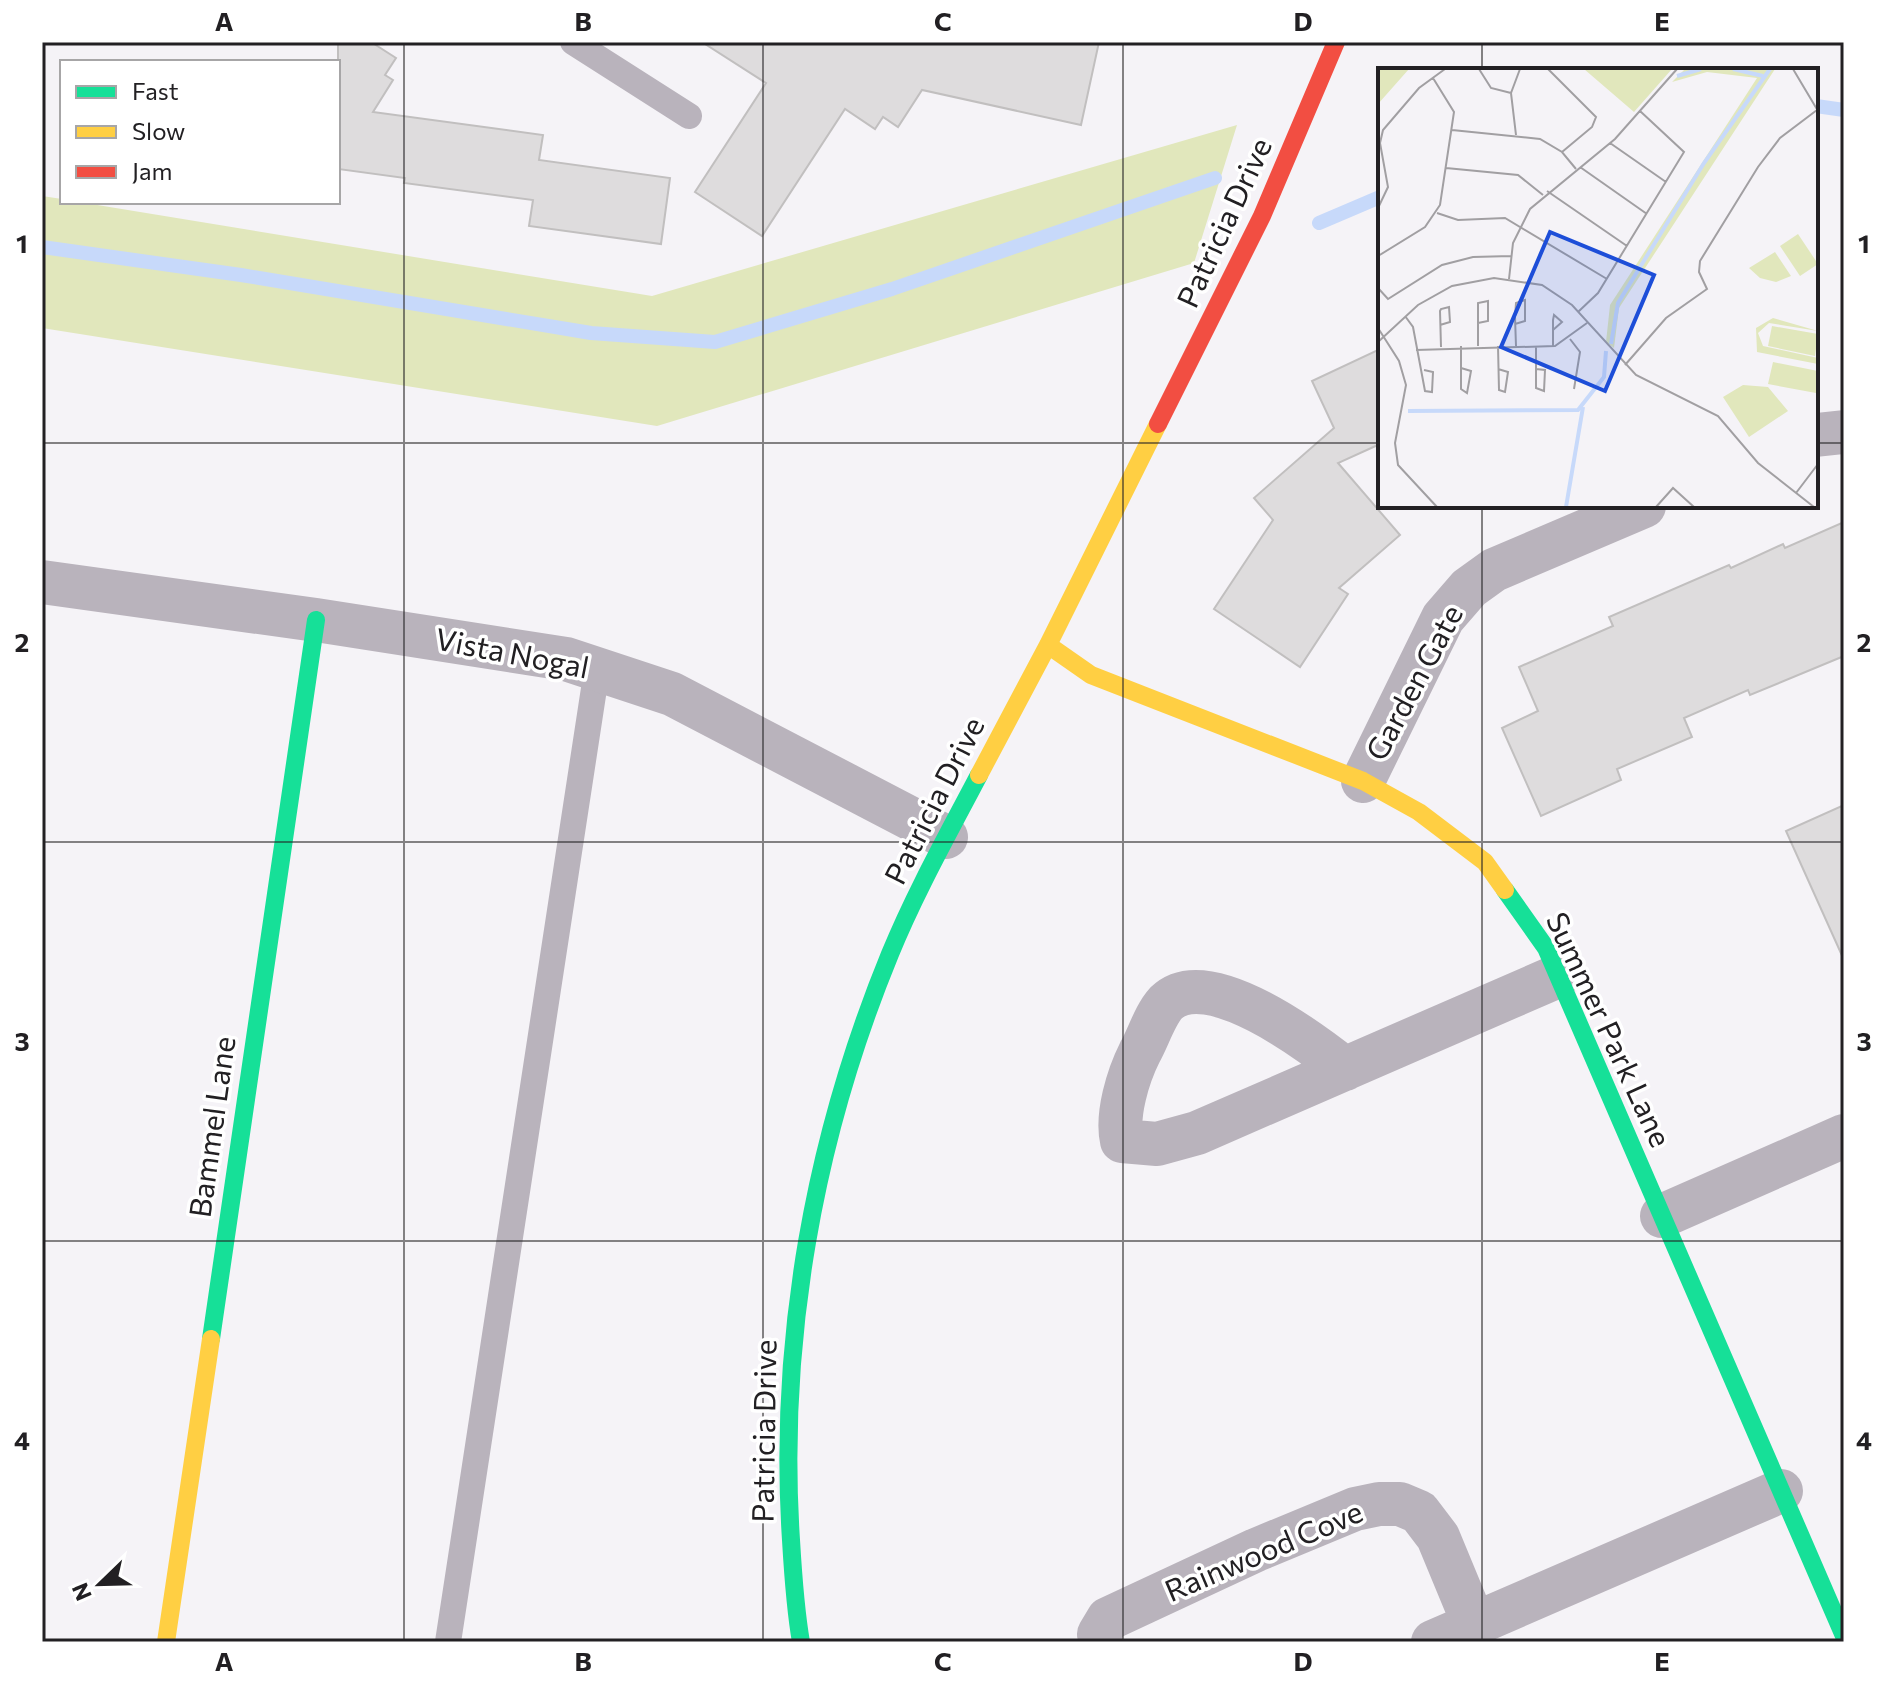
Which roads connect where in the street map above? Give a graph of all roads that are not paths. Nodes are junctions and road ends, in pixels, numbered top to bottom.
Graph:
1 (573, 42) edge
2 (1336, 42) edge
3 (689, 116) dead end
4 (1844, 432) edge
5 (1818, 435) edge
6 (1639, 508) edge
7 (42, 582) edge
8 (316, 620) junction
9 (1048, 645) junction
10 (597, 669) junction
11 (1363, 781) junction
12 (946, 837) junction
13 (1558, 976) junction
14 (1345, 1069) junction
15 (1844, 1136) edge
16 (1662, 1216) junction
17 (1781, 1491) junction
18 (1474, 1624) junction
19 (1844, 1636) edge
20 (166, 1642) edge
21 (448, 1642) edge
22 (801, 1642) edge
23 (1101, 1642) edge
24 (1433, 1642) edge

1 - 3 lane
2 - 9 street, Patricia Drive
4 - 5 street
6 - 11 street, Garden Gate
7 - 8 street, Vista Nogal
8 - 10 street, Vista Nogal
8 - 20 street, Bammel Lane
9 - 11 street, Summer Park Lane
9 - 12 street, Patricia Drive
10 - 12 street, Vista Nogal
10 - 21 lane
11 - 13 street, Summer Park Lane
12 - 22 street, Patricia Drive
13 - 14 street
13 - 16 street, Summer Park Lane
14 - 14 street
15 - 16 street
16 - 17 street, Summer Park Lane
17 - 18 street
17 - 19 street, Summer Park Lane
18 - 23 street, Rainwood Cove
18 - 24 street

